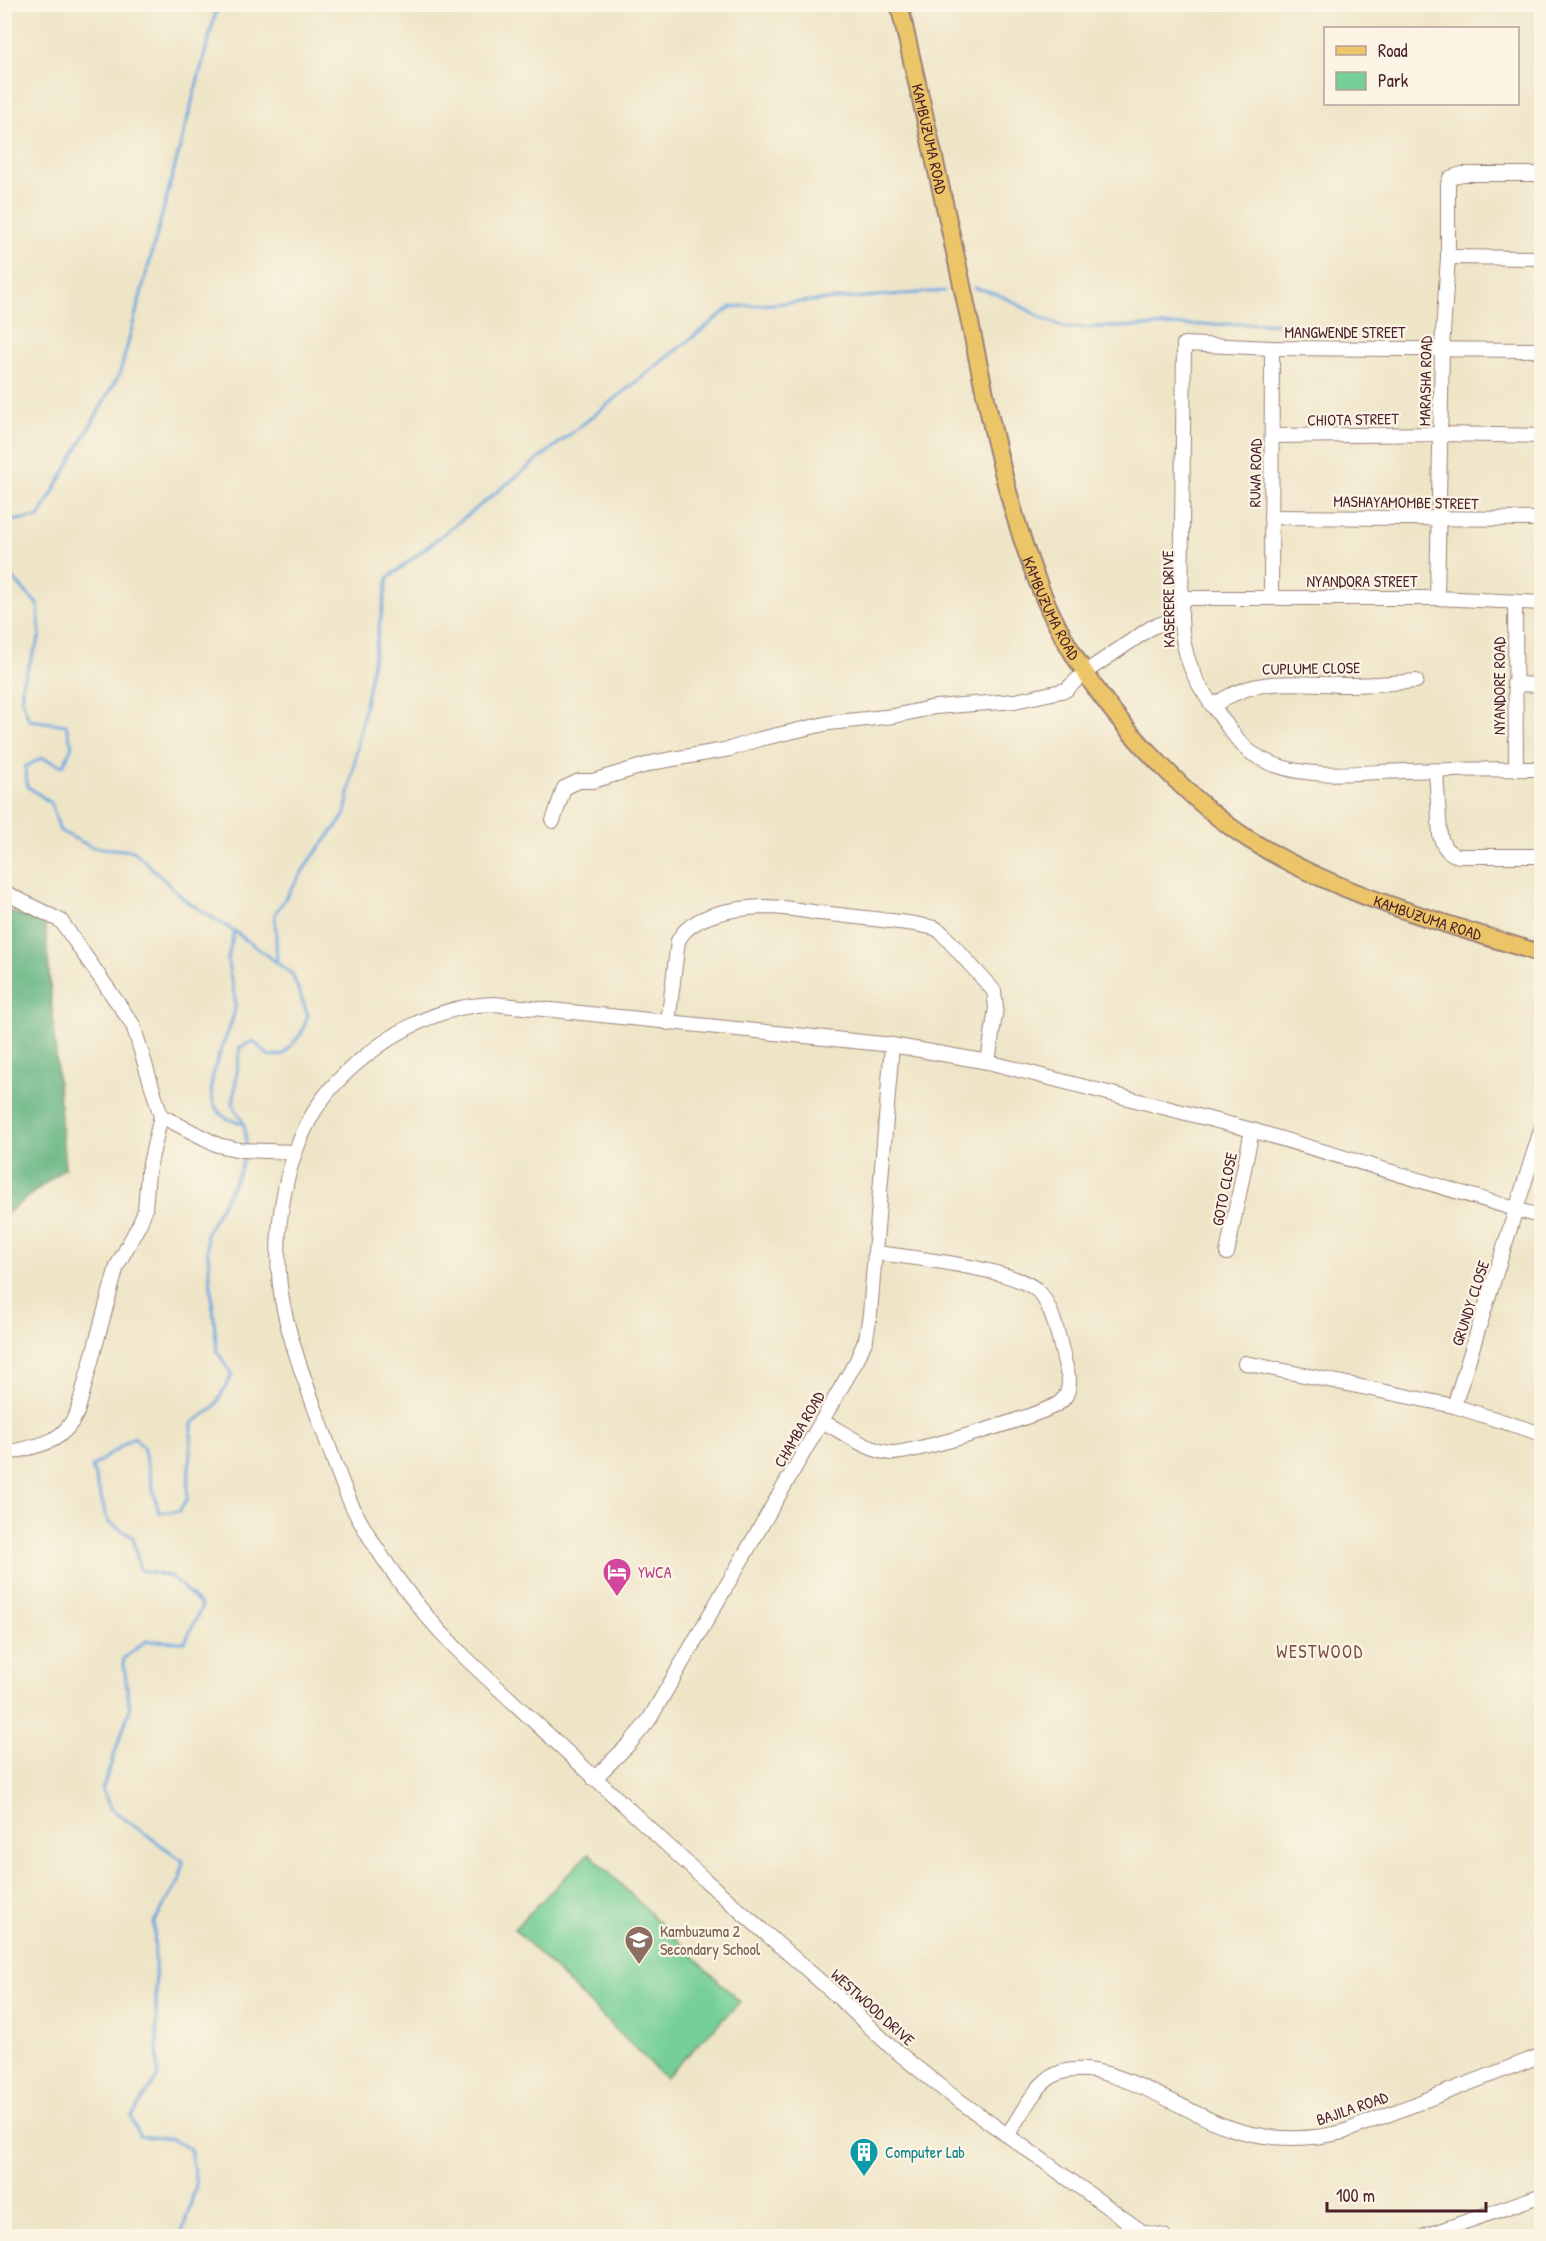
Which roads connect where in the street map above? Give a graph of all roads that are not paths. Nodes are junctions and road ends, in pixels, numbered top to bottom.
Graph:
1 (900, 4) edge
2 (1542, 174) edge
3 (1448, 257) junction
4 (1542, 258) edge
5 (1185, 344) joint
6 (1272, 348) junction
7 (1442, 348) junction
8 (1542, 350) edge
9 (1441, 434) junction
10 (1272, 436) junction
11 (1542, 436) edge
12 (1271, 517) junction
13 (1440, 519) junction
14 (1542, 519) edge
15 (1271, 597) junction
16 (1183, 598) junction
17 (1437, 598) junction
18 (1515, 603) junction
19 (1542, 603) edge
20 (1181, 616) junction
21 (1084, 673) junction
22 (1416, 681) dead end
23 (1514, 684) junction
24 (1542, 685) edge
25 (1213, 706) junction
26 (1516, 769) junction
27 (1542, 769) edge
28 (1436, 771) junction
29 (553, 821) dead end
30 (1542, 856) edge
31 (4, 892) edge
32 (1542, 954) edge
33 (668, 1023) junction
34 (892, 1046) junction
35 (988, 1062) junction
36 (161, 1116) junction
37 (1542, 1127) edge
38 (1252, 1130) junction
39 (294, 1152) junction
40 (1516, 1209) junction
41 (1542, 1217) edge
42 (876, 1253) junction
43 (1227, 1253) dead end
44 (1245, 1363) dead end
45 (1454, 1406) junction
46 (824, 1422) junction
47 (1542, 1434) edge
48 (4, 1454) edge
49 (594, 1779) junction
50 (1542, 2055) edge
51 (1007, 2135) junction
52 (1542, 2195) edge
53 (1145, 2234) edge
54 (1164, 2236) edge
55 (1425, 2236) edge

1 - 21 main road, KAMBUZUMA ROAD
2 - 3 street, MARASHA ROAD
3 - 4 street
3 - 7 street, MARASHA ROAD
5 - 6 street, MANGWENDE STREET
5 - 16 street, KASERERE DRIVE
6 - 7 street, MANGWENDE STREET
6 - 10 street, RUWA ROAD
7 - 8 street, MANGWENDE STREET
7 - 9 street, MARASHA ROAD
9 - 10 street, CHIOTA STREET
9 - 11 street, CHIOTA STREET
9 - 13 street, MARASHA ROAD
10 - 12 street, RUWA ROAD
12 - 13 street, MASHAYAMOMBE STREET
12 - 15 street, RUWA ROAD
13 - 14 street, MASHAYAMOMBE STREET
13 - 17 street, MARASHA ROAD
15 - 16 street, NYANDORA STREET
15 - 17 street, NYANDORA STREET
16 - 20 street, KASERERE DRIVE
17 - 18 street, NYANDORA STREET
18 - 19 street, NYANDORA STREET
18 - 23 street, NYANDORE ROAD
20 - 21 street
20 - 25 street, KASERERE DRIVE
21 - 29 street
21 - 32 main road, KAMBUZUMA ROAD
22 - 25 street, CUPLUME CLOSE
23 - 24 street
23 - 26 street, NYANDORE ROAD
25 - 28 street, KASERERE DRIVE
26 - 27 street, KASERERE DRIVE
26 - 28 street, KASERERE DRIVE
28 - 30 street
31 - 36 street
33 - 34 street, WESTWOOD DRIVE
33 - 35 street
33 - 39 street, WESTWOOD DRIVE
34 - 35 street, WESTWOOD DRIVE
34 - 42 street, CHAMBA ROAD
35 - 38 street, WESTWOOD DRIVE
36 - 39 street
36 - 48 street
37 - 40 street, GRUNDY CLOSE
38 - 40 street, WESTWOOD DRIVE
38 - 43 street, GOTO CLOSE
39 - 49 street, WESTWOOD DRIVE
40 - 41 street, WESTWOOD DRIVE
40 - 45 street, GRUNDY CLOSE
42 - 46 street, CHAMBA ROAD
42 - 46 street
44 - 45 street
45 - 47 street
46 - 49 street, CHAMBA ROAD
49 - 51 street, WESTWOOD DRIVE
50 - 51 street, BAJILA ROAD
51 - 53 street, WESTWOOD DRIVE
52 - 55 street
53 - 54 street

